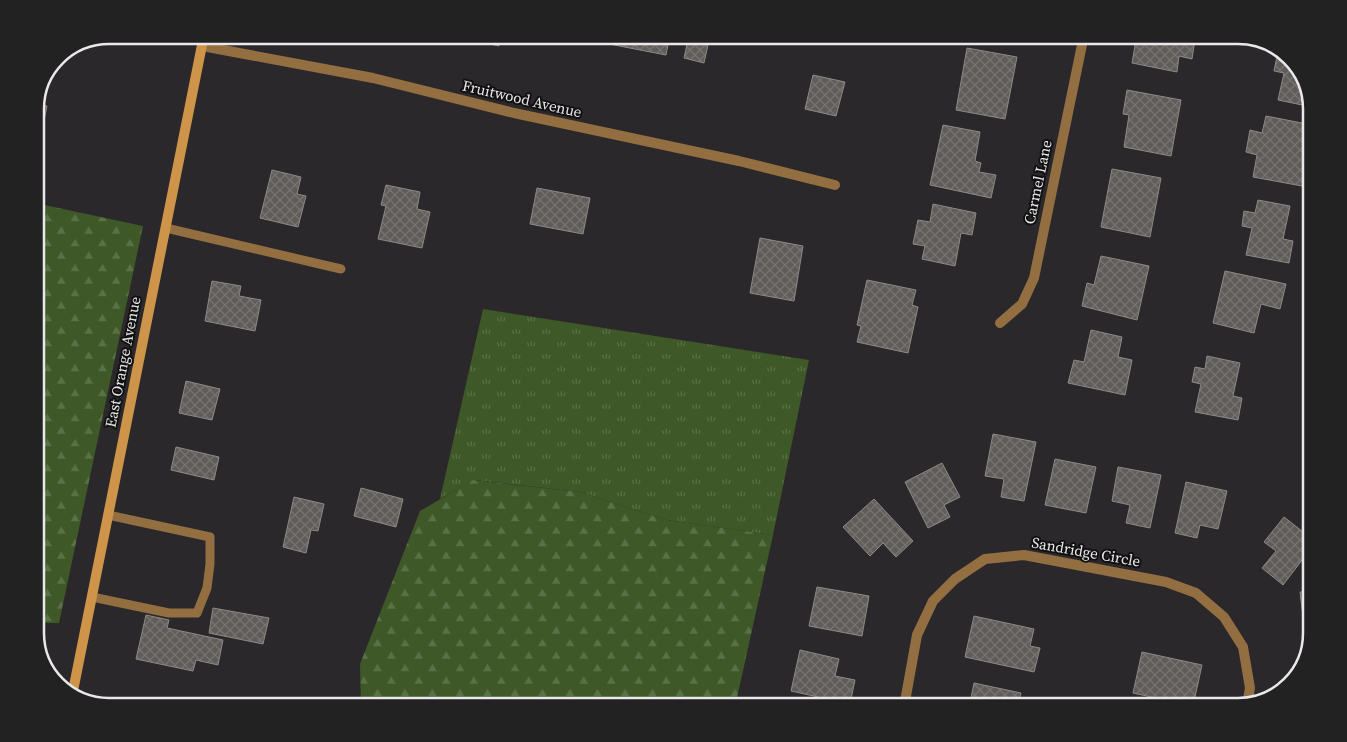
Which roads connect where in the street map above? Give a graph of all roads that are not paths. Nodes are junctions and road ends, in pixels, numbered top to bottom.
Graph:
1 (1082, 44) edge
2 (202, 46) joint
3 (835, 185) dead end
4 (166, 228) junction
5 (341, 269) dead end
6 (1000, 323) dead end
7 (108, 516) junction
8 (92, 597) junction
9 (74, 688) edge
10 (1248, 697) edge
11 (906, 698) edge

1 - 6 street, Carmel Lane
2 - 3 street, Fruitwood Avenue
2 - 4 main road, East Orange Avenue
4 - 5 lane
4 - 7 main road, East Orange Avenue
7 - 8 main road, East Orange Avenue
7 - 8 lane
8 - 9 main road, East Orange Avenue
10 - 11 street, Sandridge Circle

